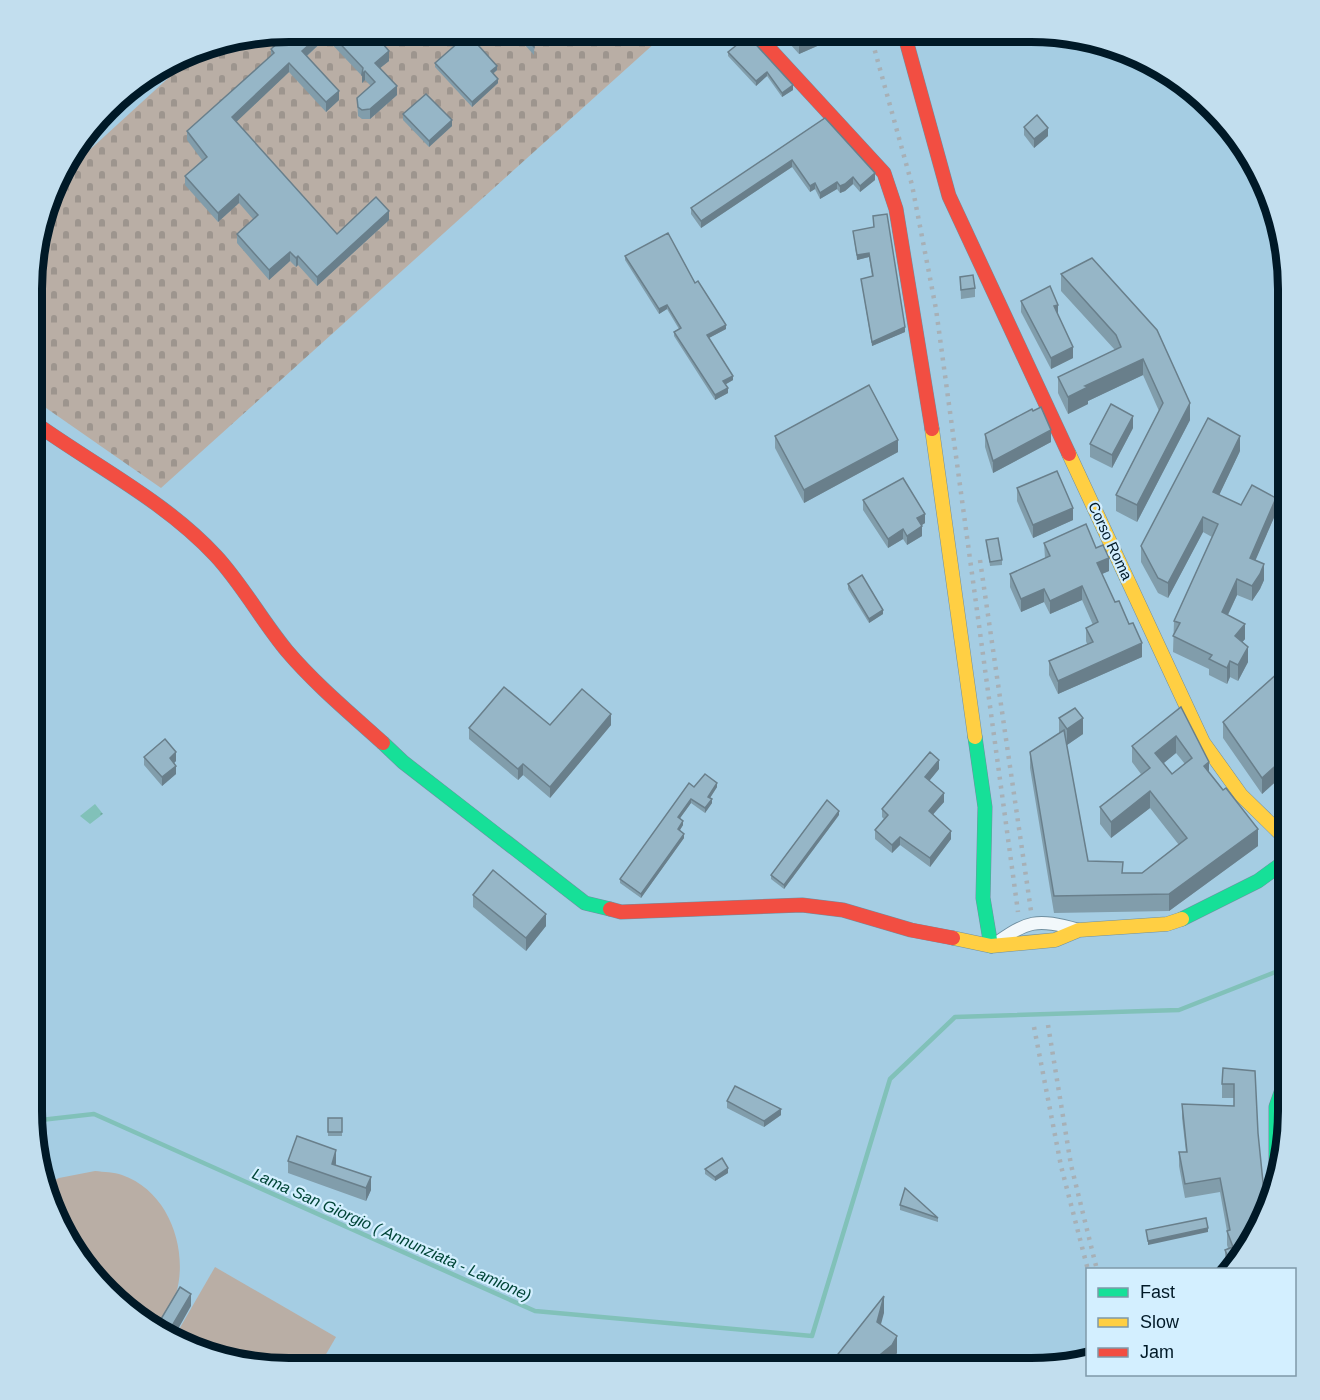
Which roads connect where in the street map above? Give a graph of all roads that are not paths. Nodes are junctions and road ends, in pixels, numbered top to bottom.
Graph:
1 (763, 42) edge
2 (906, 42) edge
3 (42, 427) edge
4 (1278, 833) edge
5 (1278, 867) edge
6 (991, 946) junction
7 (1278, 1095) edge
8 (1275, 1149) edge

1 - 6 street
2 - 4 street, Corso Roma
3 - 6 street
5 - 6 street
7 - 8 street

